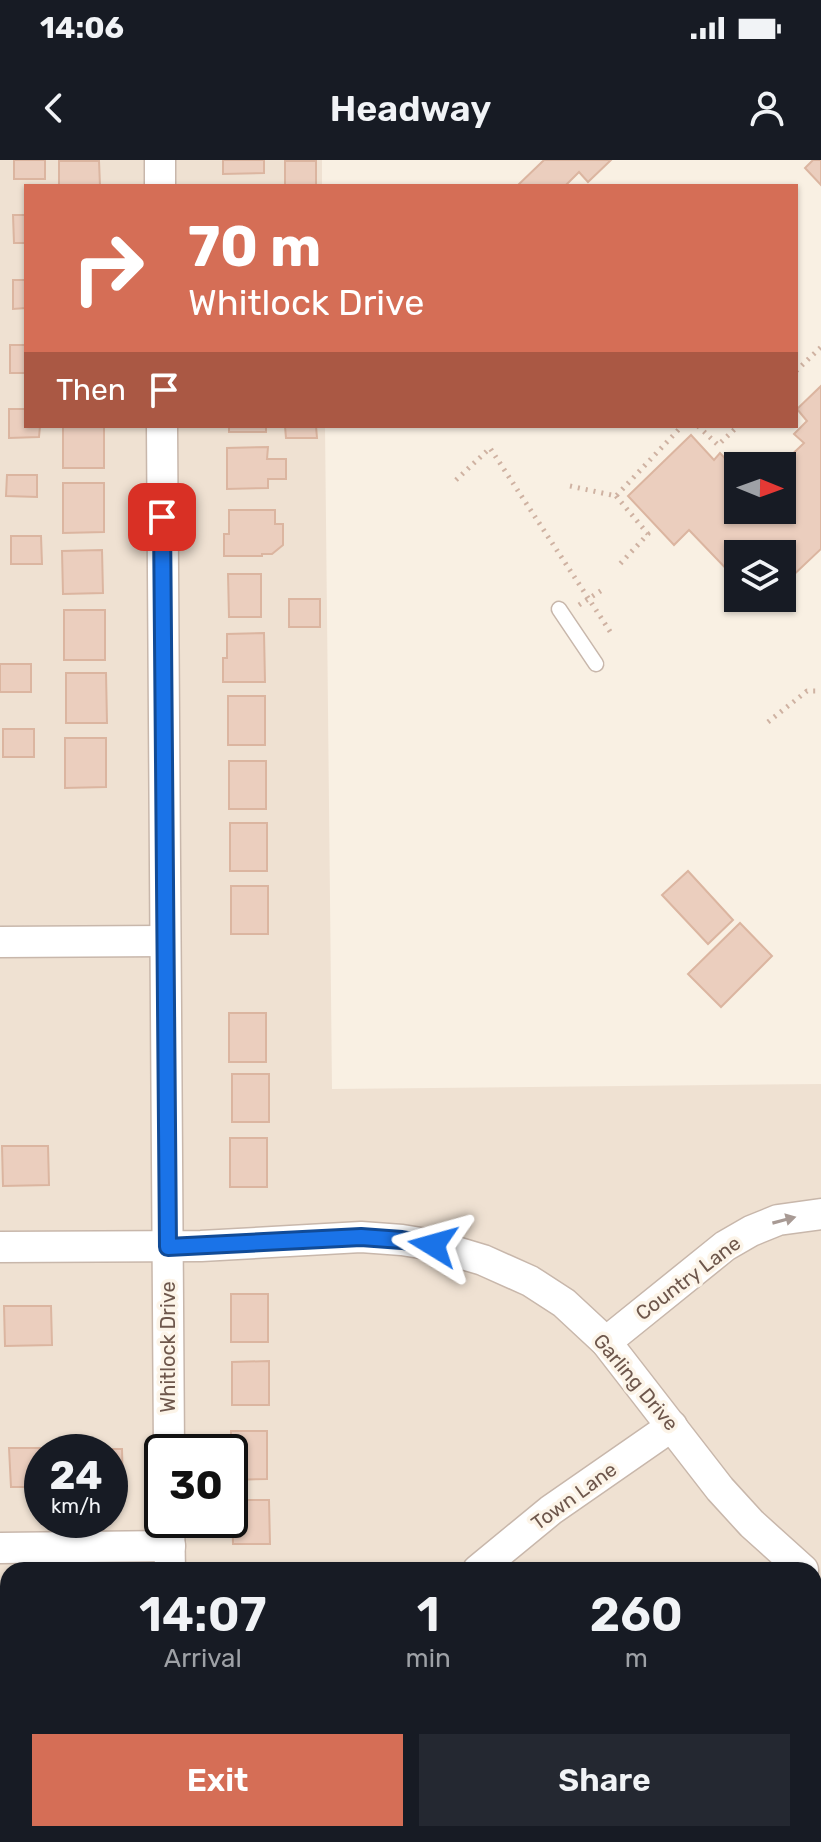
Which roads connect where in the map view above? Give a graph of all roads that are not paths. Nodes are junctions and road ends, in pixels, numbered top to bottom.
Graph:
1 (160, 160) edge
2 (160, 184) edge
3 (162, 428) edge
4 (565, 610) road end
5 (596, 664) dead end
6 (165, 941) junction
7 (0, 942) edge
8 (821, 1214) edge
9 (0, 1247) edge
10 (168, 1247) junction
11 (606, 1342) junction
12 (672, 1426) junction
13 (169, 1434) edge
14 (170, 1545) edge
15 (0, 1548) edge
16 (488, 1562) edge
17 (794, 1562) edge

1 - 2 street
3 - 6 street, Whitlock Drive
4 - 5 lane
6 - 7 street
6 - 10 street, Whitlock Drive
11 -> 8 street, Country Lane
9 - 10 street, Garling Drive
10 - 11 street, Garling Drive
10 - 13 street, Whitlock Drive
11 - 12 street, Garling Drive
12 - 16 street, Town Lane
12 - 17 street, Garling Drive
14 - 15 street

